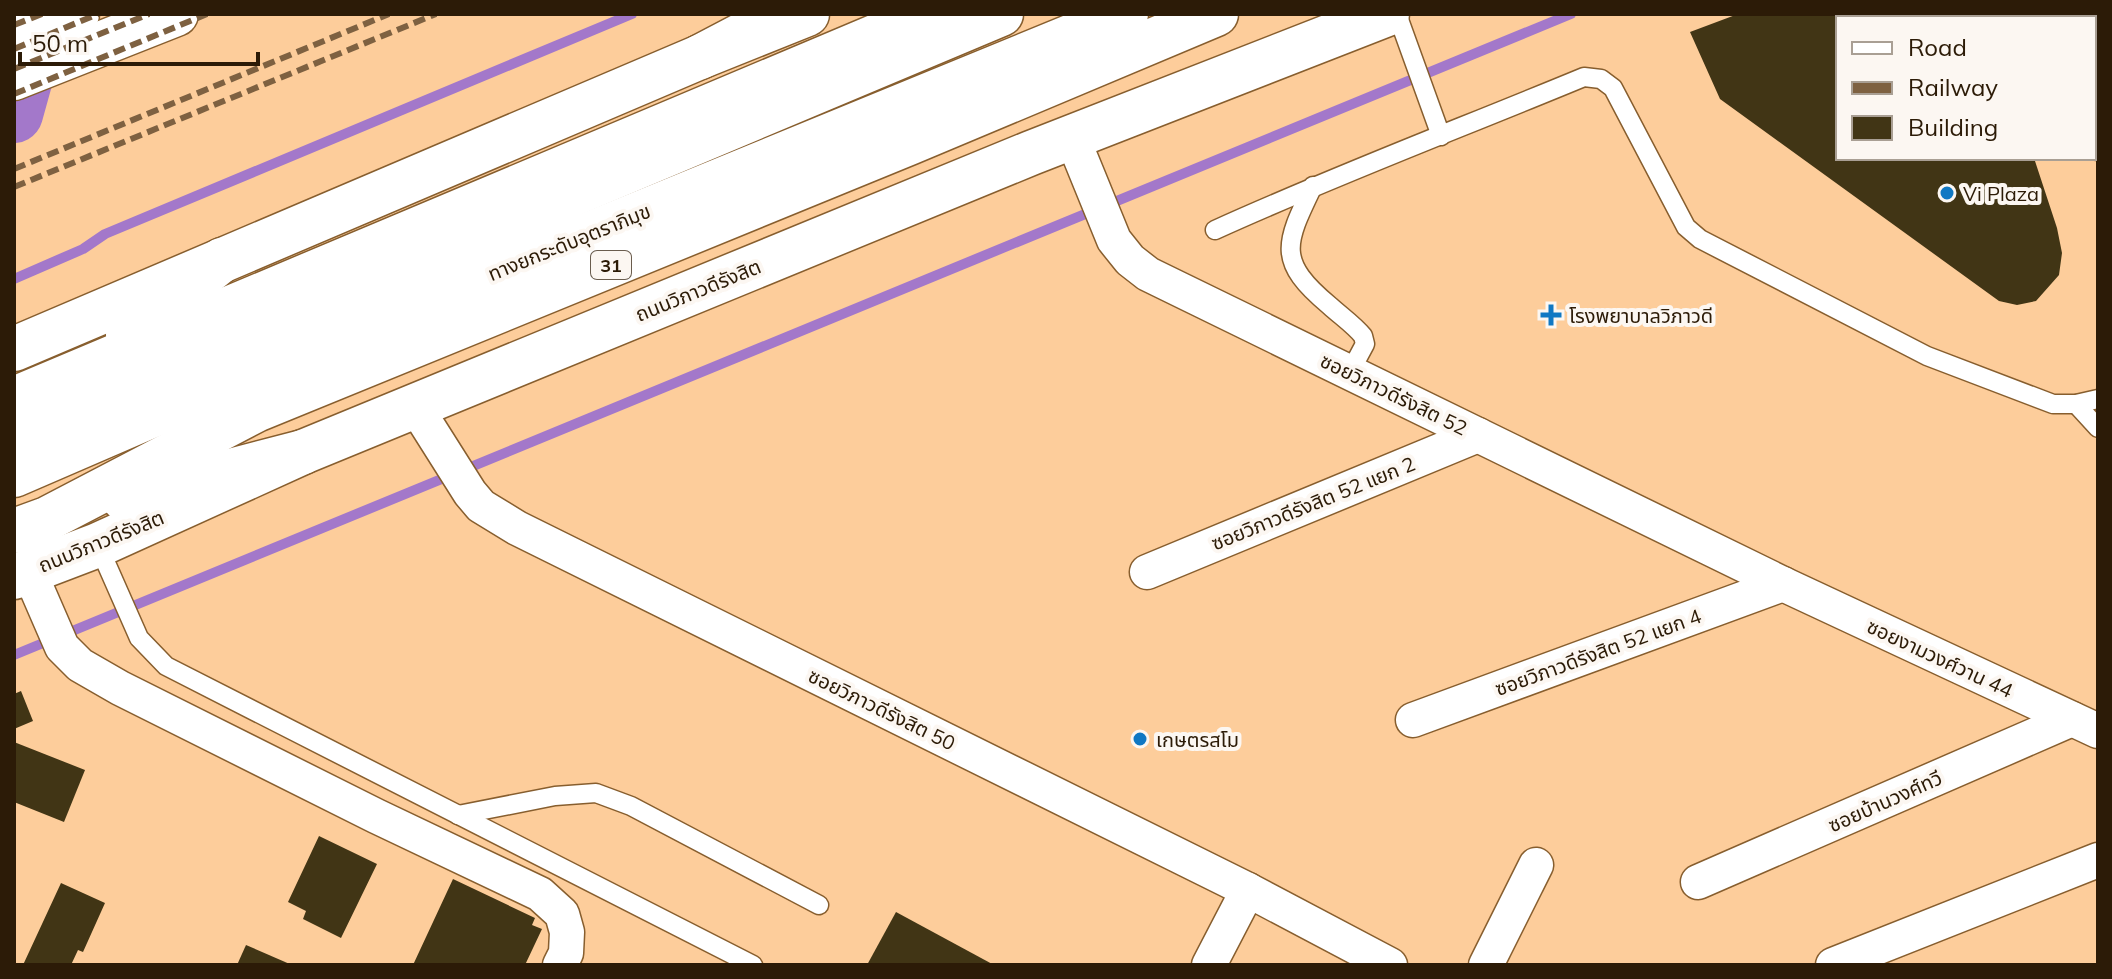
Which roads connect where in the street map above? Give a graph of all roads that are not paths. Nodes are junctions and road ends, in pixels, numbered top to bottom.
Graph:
1 (176, 14) edge
2 (782, 14) edge
3 (807, 14) edge
4 (929, 14) edge
5 (1001, 14) edge
6 (1126, 14) edge
7 (1216, 14) edge
8 (1387, 14) edge
9 (1397, 14) edge
10 (85, 30) edge
11 (14, 39) edge
12 (700, 57) junction
13 (14, 78) edge
14 (1441, 136) junction
15 (1072, 137) junction
16 (1313, 186) junction
17 (1215, 230) dead end
18 (222, 260) junction
19 (366, 281) junction
20 (14, 349) edge
21 (86, 369) junction
22 (1350, 372) junction
23 (14, 399) edge
24 (2098, 399) edge
25 (2076, 404) junction
26 (415, 406) junction
27 (2098, 428) edge
28 (14, 429) edge
29 (1478, 435) junction
30 (303, 452) junction
31 (14, 475) edge
32 (98, 545) junction
33 (26, 550) edge
34 (1147, 572) dead end
35 (1783, 584) junction
36 (1413, 720) dead end
37 (2085, 725) edge
38 (458, 815) junction
39 (2098, 860) edge
40 (1536, 865) dead end
41 (1698, 882) dead end
42 (1248, 890) junction
43 (819, 905) dead end
44 (560, 965) edge
45 (753, 965) edge
46 (1209, 965) edge
47 (1390, 965) edge
48 (1486, 965) edge
49 (1833, 965) edge

1 - 10 main road
2 - 12 main road
3 - 12 main road
4 - 19 main road
4 - 21 main road
5 - 19 main road
6 - 31 main road, ทางยกระดับอุตราภิมุข / 31
7 - 33 main road, ถนนวิภาวดีรังสิต / 31
8 - 15 main road, ถนนวิภาวดีรังสิต
9 - 14 lane
10 - 11 main road
10 - 13 main road
12 - 18 main road
14 - 16 lane
14 - 25 lane
15 - 22 street, ซอยวิภาวดีรังสิต 52
15 - 26 main road, ถนนวิภาวดีรังสิต
16 - 17 lane
16 - 22 lane
18 - 20 main road
18 - 21 main road
19 - 28 main road
21 - 23 main road
22 - 29 street, ซอยวิภาวดีรังสิต 52
24 - 25 lane
25 - 27 lane
26 - 30 main road, ถนนวิภาวดีรังสิต
26 - 42 street, ซอยวิภาวดีรังสิต 50
29 - 34 street, ซอยวิภาวดีรังสิต 52 แยก 2
29 - 35 street, ซอยวิภาวดีรังสิต 52
30 - 32 main road, ถนนวิภาวดีรังสิต
30 - 33 main road
32 - 33 main road, ถนนวิภาวดีรังสิต
32 - 38 lane
33 - 44 street
35 - 36 street, ซอยวิภาวดีรังสิต 52 แยก 4
35 - 37 street, ซอยงามวงศ์วาน 44
37 - 41 street, ซอยบ้านวงศ์ทวี
38 - 43 lane
38 - 45 lane
39 - 49 street
40 - 48 street
42 - 46 street
42 - 47 street, ซอยวิภาวดีรังสิต 50

